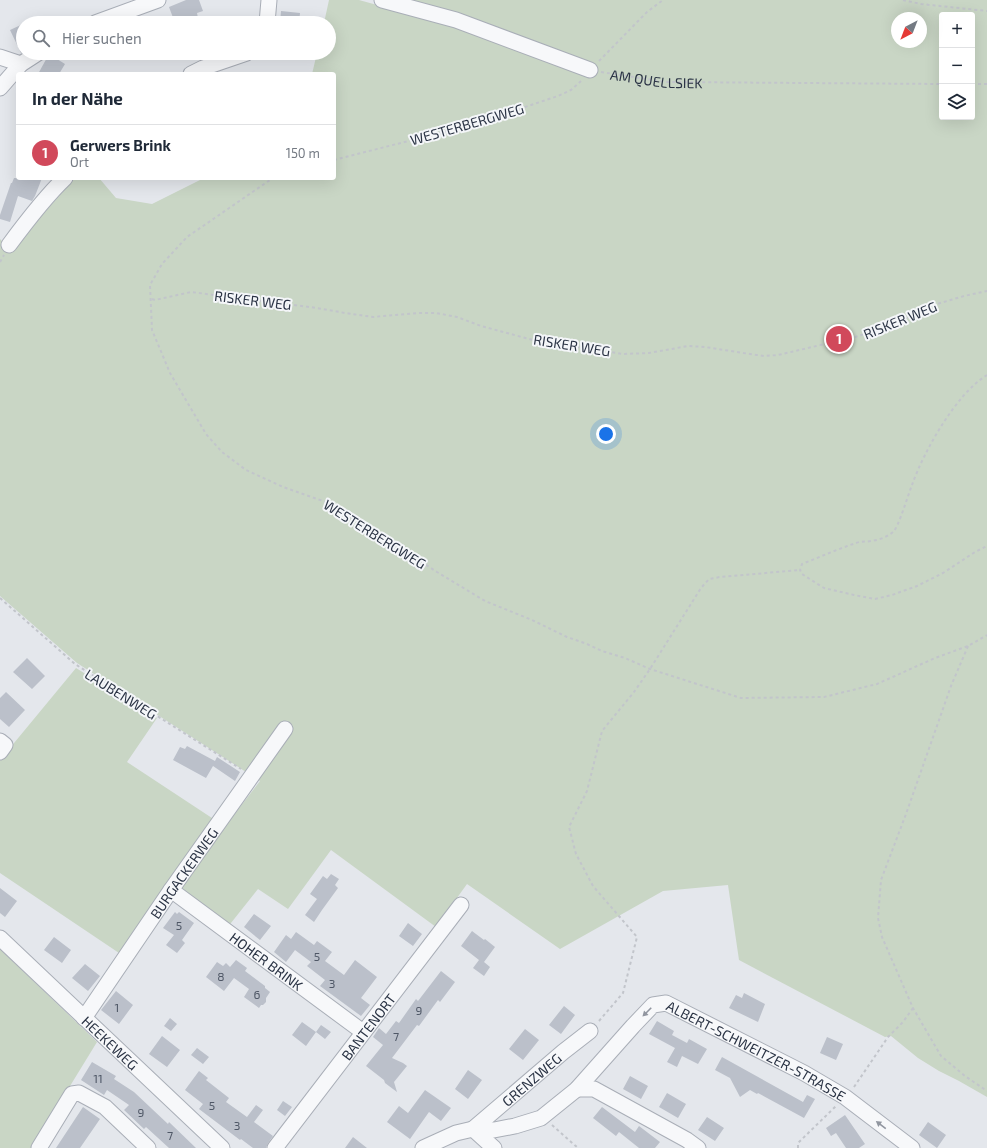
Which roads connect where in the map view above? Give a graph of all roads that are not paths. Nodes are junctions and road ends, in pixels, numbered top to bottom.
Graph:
1 (158, 0) edge
2 (269, 0) edge
3 (382, 0) edge
4 (114, 16) edge
5 (268, 16) edge
6 (0, 57) edge
7 (27, 60) edge
8 (226, 60) edge
9 (21, 64) junction
10 (590, 70) road end
11 (195, 72) edge
12 (0, 88) edge
13 (63, 180) edge
14 (9, 245) dead end
15 (285, 729) dead end
16 (171, 890) junction
17 (460, 906) dead end
18 (0, 938) edge
19 (84, 1018) junction
20 (590, 1031) road end
21 (363, 1032) junction
22 (590, 1075) joint
23 (577, 1089) junction
24 (473, 1129) junction
25 (38, 1148) edge
26 (148, 1148) edge
27 (222, 1148) edge
28 (275, 1148) edge
29 (423, 1148) edge
30 (494, 1148) edge
31 (698, 1148) edge
32 (912, 1148) edge

1 - 4 street
2 - 5 street
3 - 10 street, AM QUELLSIEK
6 - 9 street
7 - 9 street
8 - 11 street
9 - 12 street
13 - 14 street
15 - 16 street, BURGACKERWEG
16 - 19 street, BURGACKERWEG
16 - 21 street, HOHER BRINK
17 - 21 street, BANTENORT
18 - 19 street, HEEKEWEG
19 - 27 street, HEEKEWEG
20 - 24 street, GRENZWEG
21 - 28 street, BANTENORT
22 - 23 street, GRENZWEG
32 -> 22 street, ALBERT-SCHWEITZER-STRASSE
23 - 24 street, GRENZWEG
23 - 31 street
24 - 29 street, GRENZWEG
24 - 30 street
25 - 26 street

